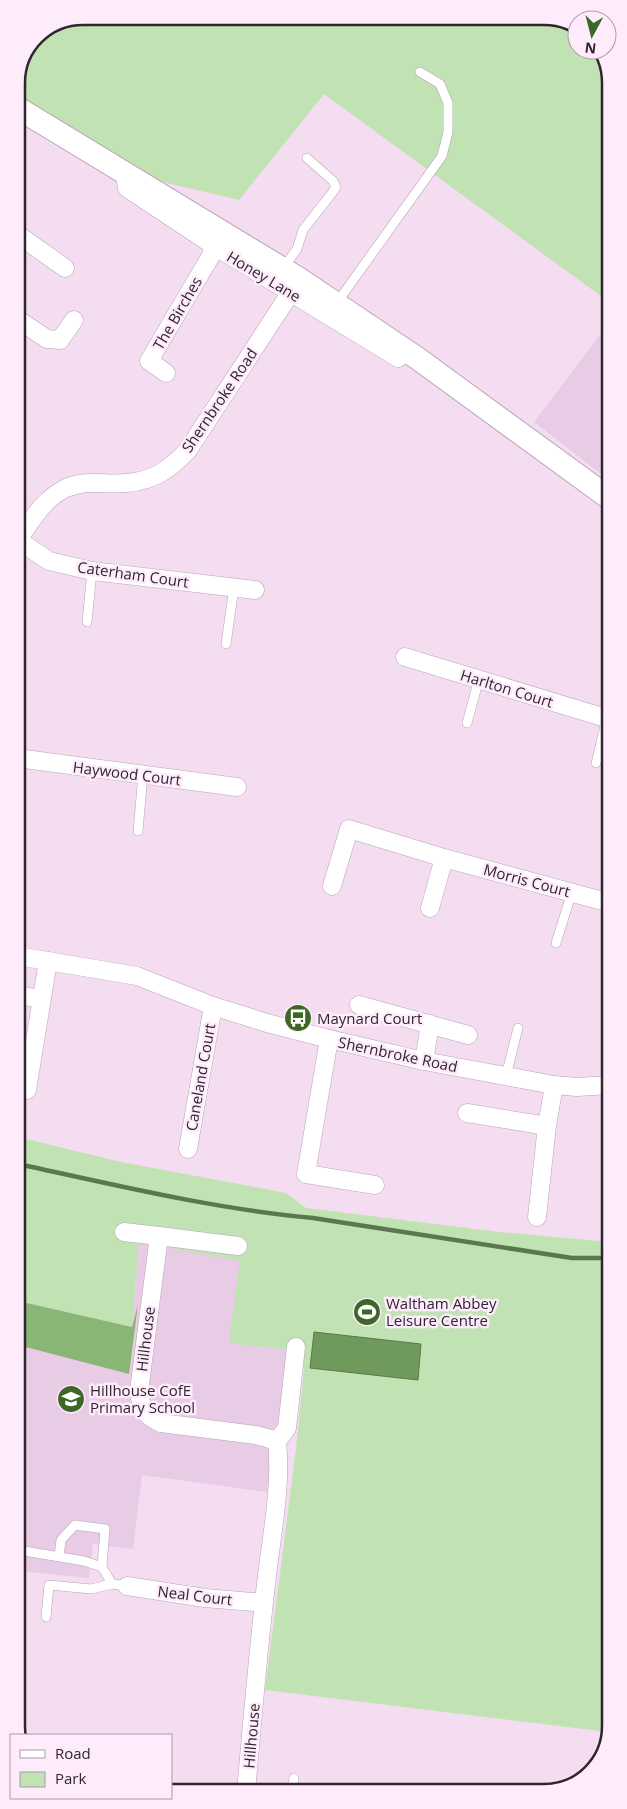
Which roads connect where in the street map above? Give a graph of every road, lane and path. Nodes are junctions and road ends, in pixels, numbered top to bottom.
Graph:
1 (420, 72) dead end
2 (25, 112) edge
3 (307, 158) dead end
4 (125, 173) junction
5 (25, 240) edge
6 (216, 247) junction
7 (65, 268) dead end
8 (291, 279) junction
9 (336, 304) junction
10 (74, 320) dead end
11 (25, 324) edge
12 (417, 358) junction
13 (166, 373) dead end
14 (602, 493) edge
15 (25, 530) edge
16 (25, 546) edge
17 (92, 571) junction
18 (234, 587) junction
19 (255, 590) dead end
20 (87, 622) dead end
21 (226, 644) dead end
22 (406, 657) dead end
23 (479, 679) junction
24 (602, 717) edge
25 (467, 723) dead end
26 (602, 741) edge
27 (25, 760) edge
28 (596, 763) dead end
29 (143, 775) junction
30 (237, 787) dead end
31 (138, 831) dead end
32 (444, 858) junction
33 (332, 886) dead end
34 (572, 892) junction
35 (602, 901) edge
36 (430, 908) dead end
37 (556, 943) dead end
38 (25, 957) edge
39 (48, 961) junction
40 (25, 996) edge
41 (42, 999) junction
42 (359, 1005) dead end
43 (213, 1006) junction
44 (430, 1024) junction
45 (518, 1028) dead end
46 (468, 1035) dead end
47 (329, 1039) junction
48 (424, 1060) junction
49 (506, 1076) junction
50 (554, 1085) junction
51 (602, 1085) edge
52 (27, 1090) dead end
53 (467, 1113) dead end
54 (547, 1126) junction
55 (188, 1149) dead end
56 (375, 1186) dead end
57 (537, 1217) dead end
58 (124, 1232) dead end
59 (159, 1236) junction
60 (238, 1246) dead end
61 (296, 1347) dead end
62 (277, 1441) junction
63 (25, 1551) edge
64 (59, 1557) junction
65 (102, 1567) junction
66 (120, 1585) junction
67 (264, 1603) junction
68 (46, 1617) dead end
69 (294, 1778) dead end
70 (247, 1784) edge
71 (293, 1784) edge

1 - 9 lane
2 - 4 street, Honey Lane
3 - 8 lane
4 - 6 street, Honey Lane
4 - 8 street, Honey Lane
5 - 7 street
6 - 8 street, Honey Lane
6 - 13 street, The Birches
8 - 9 street, Honey Lane
8 - 12 street, Honey Lane
8 - 15 street, Shernbroke Road
9 - 12 street, Honey Lane
10 - 11 street
12 - 14 street, Honey Lane
16 - 17 street, Caterham Court
17 - 18 street, Caterham Court
17 - 20 lane
18 - 19 street, Caterham Court
18 - 21 lane
22 - 23 street, Harlton Court
23 - 24 street, Harlton Court
23 - 25 lane
26 - 28 lane
27 - 29 street, Haywood Court
29 - 30 street, Haywood Court
29 - 31 lane
32 - 33 street, Morris Court
32 - 34 street, Morris Court
32 - 36 street
34 - 35 street, Morris Court
34 - 37 lane
38 - 39 street, Shernbroke Road
39 - 41 street
39 - 43 street, Shernbroke Road
40 - 41 street
41 - 52 street
42 - 44 street
43 - 47 street, Shernbroke Road
43 - 55 street, Caneland Court
44 - 46 street
44 - 48 street
45 - 49 lane
47 - 48 street, Shernbroke Road
47 - 56 street
48 - 49 street, Shernbroke Road
49 - 50 street, Shernbroke Road
50 - 51 street, Shernbroke Road
50 - 54 street
53 - 54 street
54 - 57 street
58 - 59 street
59 - 60 street
59 - 62 street, Hillhouse
61 - 62 street, Hillhouse
62 - 67 street, Hillhouse
63 - 64 lane
64 - 65 lane
64 - 65 lane
65 - 66 lane
66 - 67 street, Neal Court
66 - 68 lane
67 - 70 street, Hillhouse
69 - 71 lane

